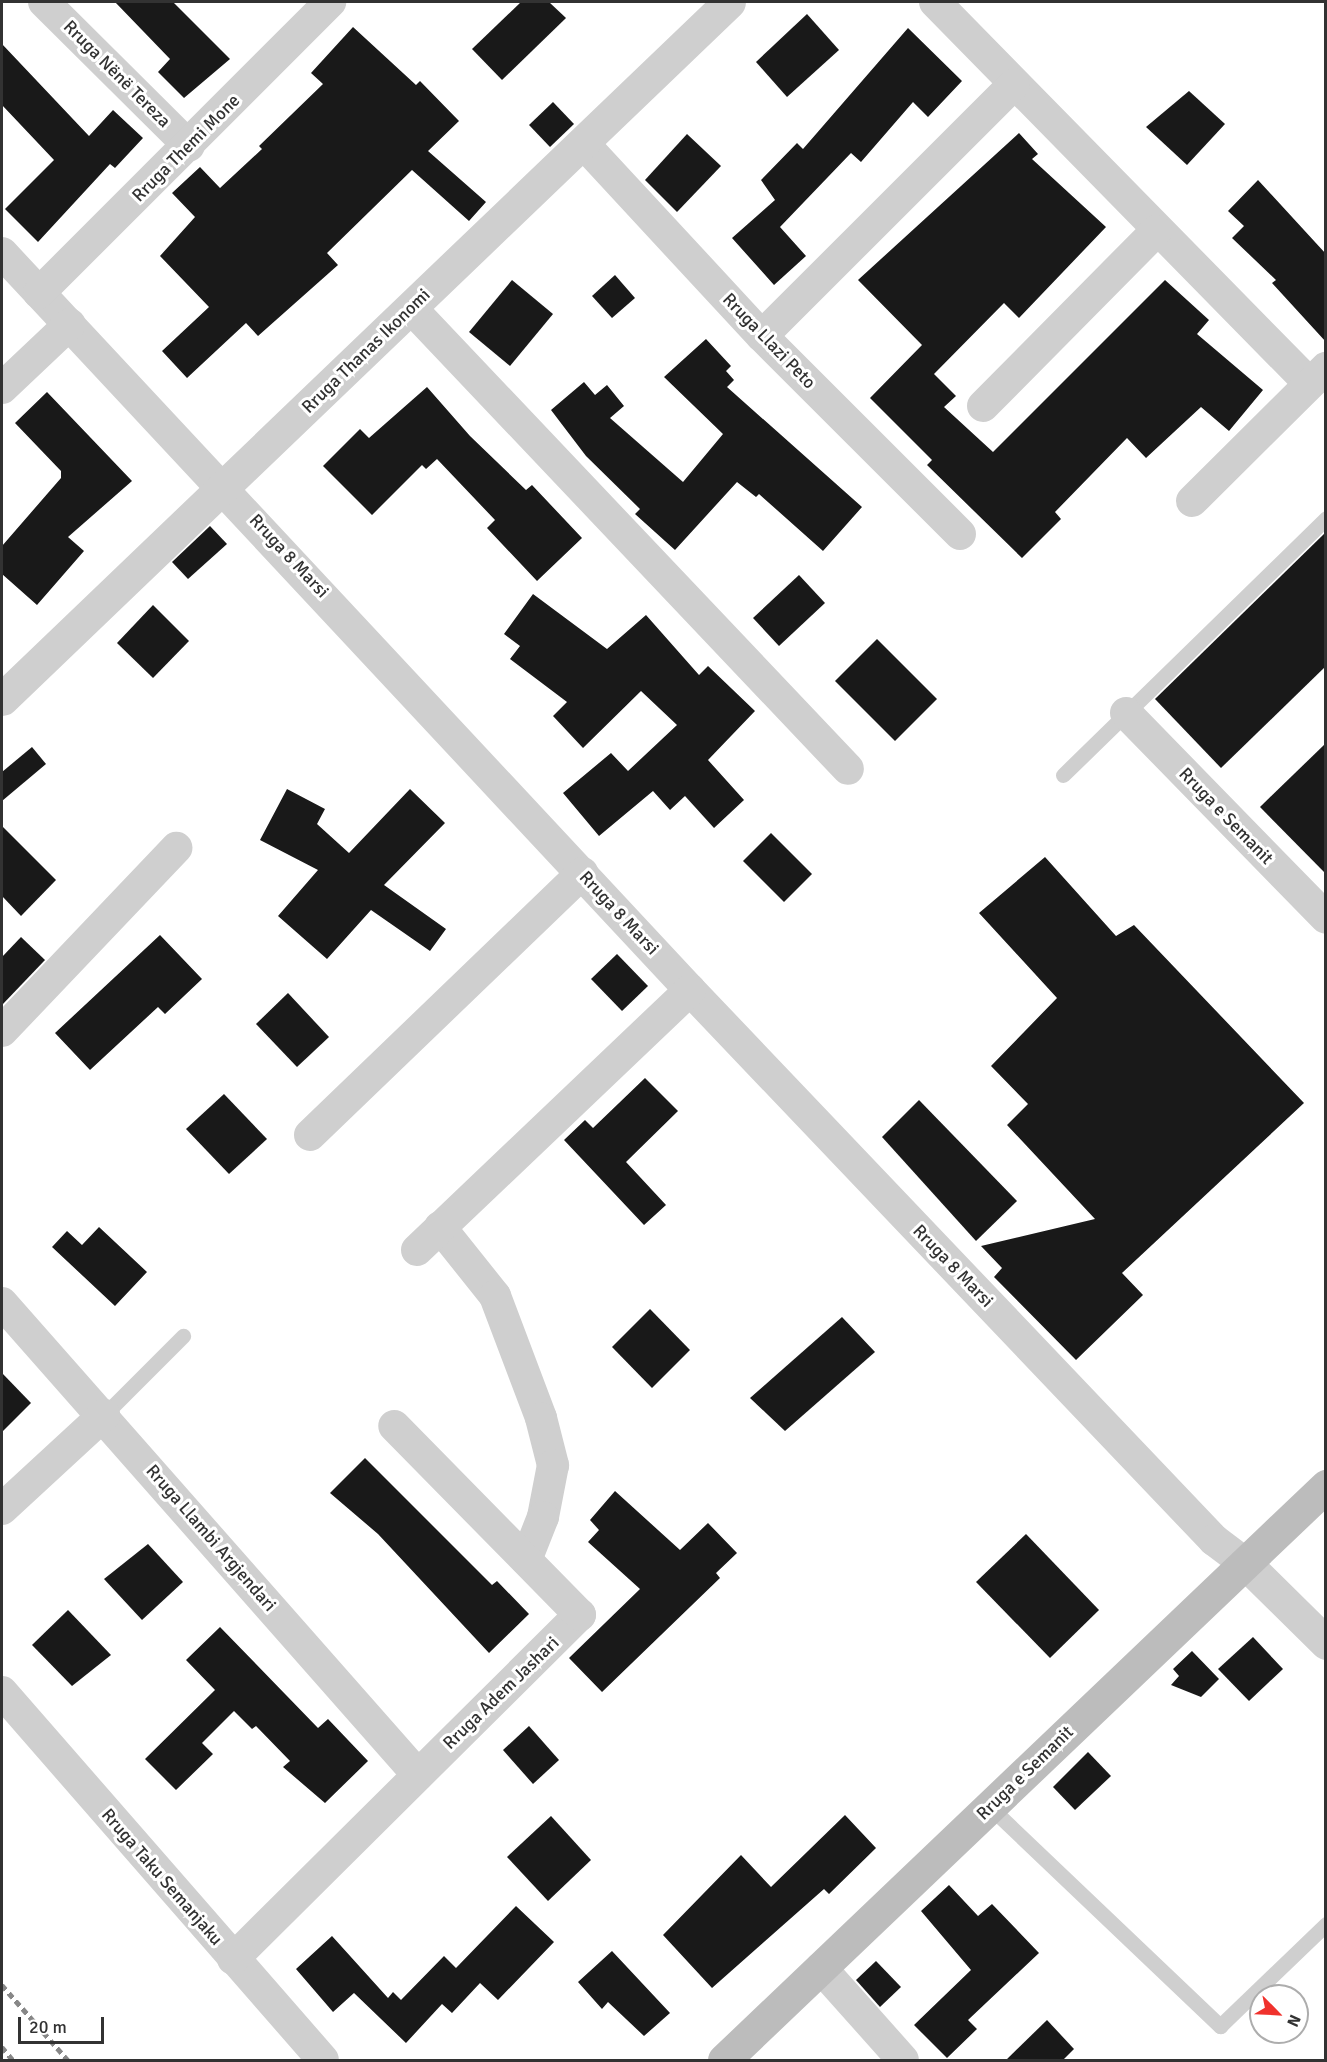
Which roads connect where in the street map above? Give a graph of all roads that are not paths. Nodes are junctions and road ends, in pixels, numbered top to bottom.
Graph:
1 (44, 2) edge
2 (330, 2) edge
3 (729, 2) edge
4 (935, 2) edge
5 (1014, 84) junction
6 (583, 143) junction
7 (189, 146) junction
8 (1156, 231) junction
9 (2, 253) edge
10 (39, 293) junction
11 (411, 308) junction
12 (70, 324) junction
13 (762, 336) junction
14 (1317, 376) edge
15 (2, 387) edge
16 (983, 406) dead end
17 (225, 487) junction
18 (1192, 501) dead end
19 (1326, 518) edge
20 (960, 534) dead end
21 (2, 699) edge
22 (1126, 713) junction
23 (848, 769) dead end
24 (1063, 775) dead end
25 (176, 848) dead end
26 (582, 873) junction
27 (1323, 910) edge
28 (690, 990) junction
29 (2, 1031) edge
30 (310, 1135) dead end
31 (440, 1227) junction
32 (417, 1250) dead end
33 (2, 1303) edge
34 (183, 1336) dead end
35 (104, 1415) junction
36 (394, 1426) dead end
37 (1326, 1486) edge
38 (2, 1509) edge
39 (526, 1560) junction
40 (1245, 1563) junction
41 (1326, 1643) edge
42 (2, 1692) edge
43 (418, 1774) junction
44 (990, 1807) junction
45 (1326, 1924) edge
46 (233, 1959) junction
47 (821, 1968) junction
48 (323, 2061) edge
49 (724, 2061) edge
50 (903, 2061) edge

1 - 7 street, Rruga Nënë Tereza
2 - 7 street, Rruga Themi Mone
3 - 6 street, Rruga Thanas Ikonomi
4 - 5 street
5 - 8 street
5 - 13 street
6 - 11 street, Rruga Thanas Ikonomi
6 - 13 street, Rruga Llazi Peto
7 - 10 street, Rruga Themi Mone
8 - 14 street
8 - 16 street
9 - 10 street, Rruga 8 Marsi
10 - 12 street, Rruga 8 Marsi
11 - 17 street, Rruga Thanas Ikonomi
11 - 23 street
12 - 15 street
12 - 17 street, Rruga 8 Marsi
13 - 20 street, Rruga Llazi Peto
14 - 18 street
17 - 21 street, Rruga Thanas Ikonomi
17 - 26 street, Rruga 8 Marsi
19 - 22 lane
22 - 24 lane
22 - 27 street, Rruga e Semanit
25 - 29 street
26 - 28 street, Rruga 8 Marsi
26 - 30 street
28 - 31 street
28 - 40 street, Rruga 8 Marsi
31 - 32 street
31 - 39 street
33 - 35 street, Rruga Llambi Argjendari
34 - 35 lane
35 - 38 street
35 - 43 street, Rruga Llambi Argjendari
36 - 39 street, Rruga Adem Jashari
37 - 40 main road, Rruga e Semanit
39 - 43 street, Rruga Adem Jashari
40 - 41 street
40 - 44 main road, Rruga e Semanit
42 - 46 street, Rruga Taku Semanjaku
43 - 46 street, Rruga Adem Jashari
44 - 45 lane
44 - 47 main road, Rruga e Semanit
46 - 48 street, Rruga Taku Semanjaku
47 - 49 main road, Rruga e Semanit
47 - 50 street

